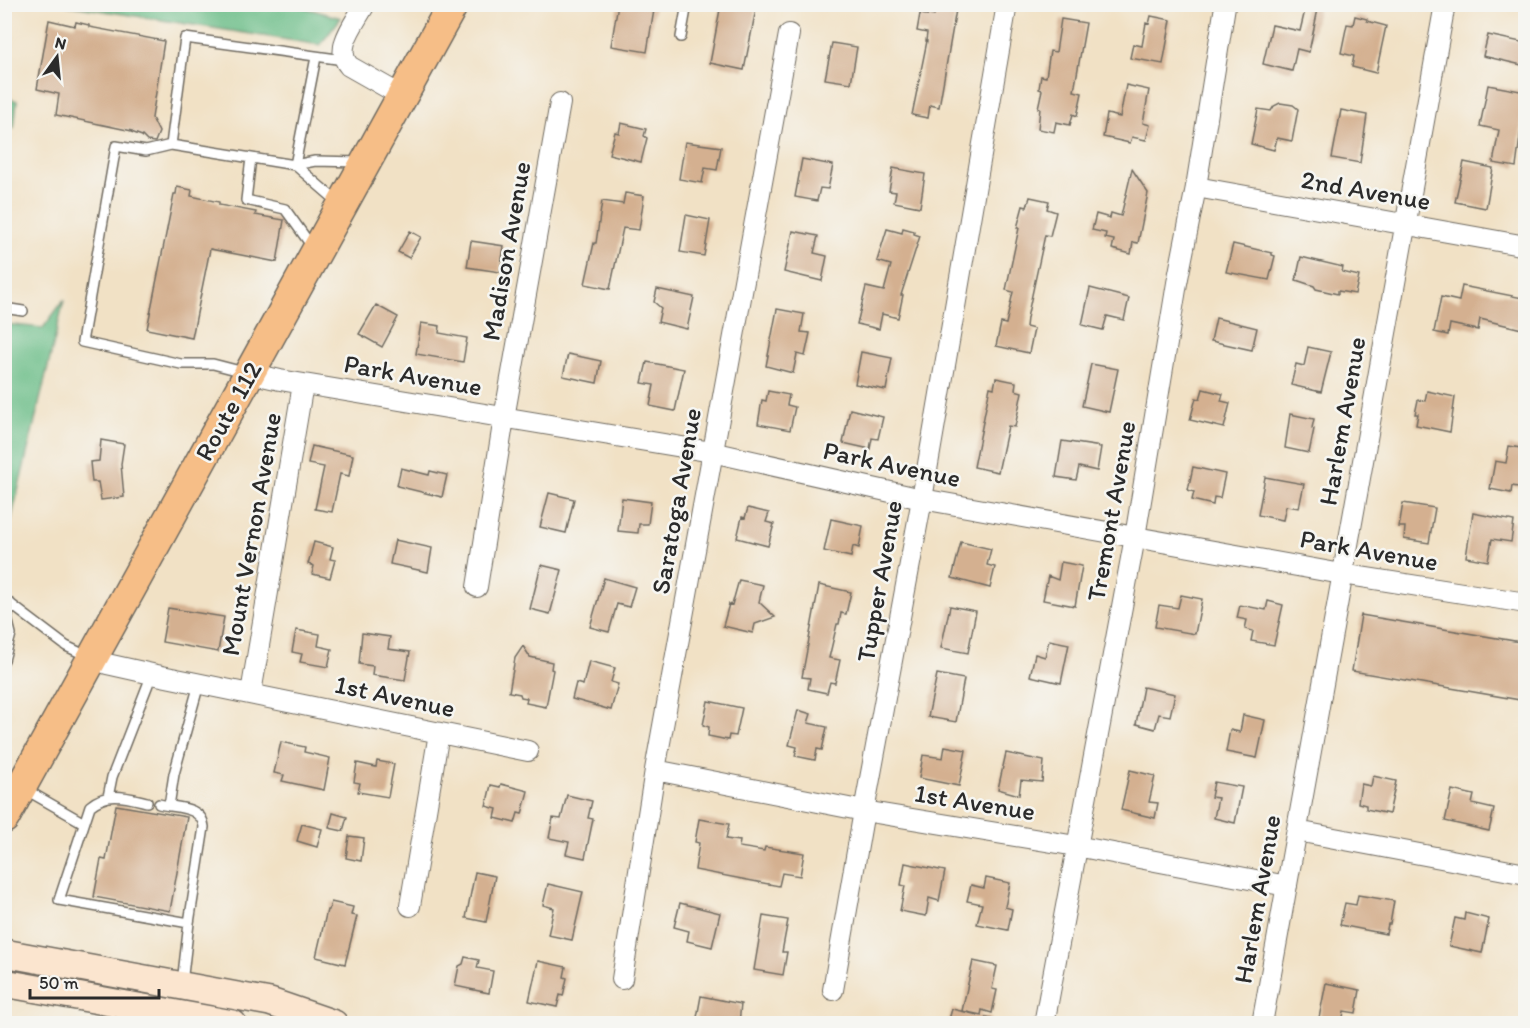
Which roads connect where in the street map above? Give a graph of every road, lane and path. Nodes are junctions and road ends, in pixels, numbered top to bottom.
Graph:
1 (365, 4) edge
2 (453, 4) edge
3 (687, 4) edge
4 (1007, 4) edge
5 (1445, 4) edge
6 (1225, 6) dead end
7 (789, 34) dead end
8 (681, 37) dead end
9 (316, 57) junction
10 (344, 60) junction
11 (402, 96) junction
12 (560, 103) dead end
13 (171, 145) junction
14 (251, 158) junction
15 (365, 162) junction
16 (296, 165) junction
17 (1196, 187) junction
18 (341, 206) junction
19 (1404, 225) junction
20 (1526, 246) edge
21 (316, 252) junction
22 (4, 308) edge
23 (23, 311) dead end
24 (249, 373) junction
25 (303, 384) junction
26 (504, 418) junction
27 (711, 452) junction
28 (922, 499) junction
29 (1135, 537) junction
30 (1342, 574) junction
31 (477, 587) dead end
32 (8, 602) edge
33 (1526, 603) edge
34 (6, 618) edge
35 (92, 658) junction
36 (4, 660) edge
37 (152, 675) junction
38 (199, 684) junction
39 (251, 693) junction
40 (440, 732) junction
41 (528, 751) dead end
42 (655, 770) junction
43 (13, 785) edge
44 (108, 797) junction
45 (147, 802) dead end
46 (864, 811) junction
47 (4, 818) edge
48 (84, 823) junction
49 (1297, 831) junction
50 (1076, 846) junction
51 (1526, 874) edge
52 (1287, 885) junction
53 (410, 906) dead end
54 (189, 923) junction
55 (4, 953) edge
56 (622, 979) dead end
57 (4, 983) edge
58 (182, 984) junction
59 (833, 990) dead end
60 (178, 1019) edge
61 (233, 1023) edge
62 (334, 1023) edge
63 (1044, 1023) edge
64 (1262, 1023) edge

1 - 10 street
2 - 11 main road, Route 112
3 - 8 lane
4 - 28 street, Tupper Avenue
5 - 19 street, Harlem Avenue
6 - 17 street, Tremont Avenue
7 - 27 street, Saratoga Avenue
9 - 10 lane
9 - 13 lane
9 - 16 lane
10 - 11 street
11 - 15 main road, Route 112
12 - 26 street, Madison Avenue
13 - 14 lane
13 - 24 lane
14 - 16 lane
14 - 21 lane
15 - 16 lane
15 - 18 main road, Route 112
16 - 18 lane
17 - 19 street, 2nd Avenue
17 - 29 street, Tremont Avenue
18 - 21 main road, Route 112
19 - 20 street, 2nd Avenue
19 - 30 street, Harlem Avenue
21 - 24 main road, Route 112
22 - 23 lane
24 - 25 street, Park Avenue
24 - 35 main road, Route 112
25 - 26 street, Park Avenue
25 - 39 street, Mount Vernon Avenue
26 - 27 street, Park Avenue
26 - 31 street, Madison Avenue
27 - 28 street, Park Avenue
27 - 42 street, Saratoga Avenue
28 - 29 street, Park Avenue
28 - 46 street, Tupper Avenue
29 - 30 street, Park Avenue
29 - 50 street, Tremont Avenue
30 - 33 street, Park Avenue
30 - 49 street, Harlem Avenue
32 - 34 lane
32 - 35 lane
34 - 36 lane
35 - 37 street, 1st Avenue
35 - 43 main road, Route 112
37 - 38 street, 1st Avenue
37 - 44 lane
38 - 39 street, 1st Avenue
38 - 54 lane
39 - 40 street, 1st Avenue
40 - 41 street, 1st Avenue
40 - 53 street
42 - 46 street, 1st Avenue
42 - 56 street, Saratoga Avenue
43 - 47 main road, Route 112
43 - 48 lane
44 - 45 lane
44 - 48 lane
46 - 50 street, 1st Avenue
46 - 59 street, Tupper Avenue
48 - 54 lane
49 - 51 street
49 - 52 street, Harlem Avenue
50 - 52 street, 1st Avenue
50 - 63 street, Tremont Avenue
52 - 64 street, Harlem Avenue
54 - 58 lane
55 - 58 main road
57 - 60 main road
58 - 62 main road
60 - 61 main road

